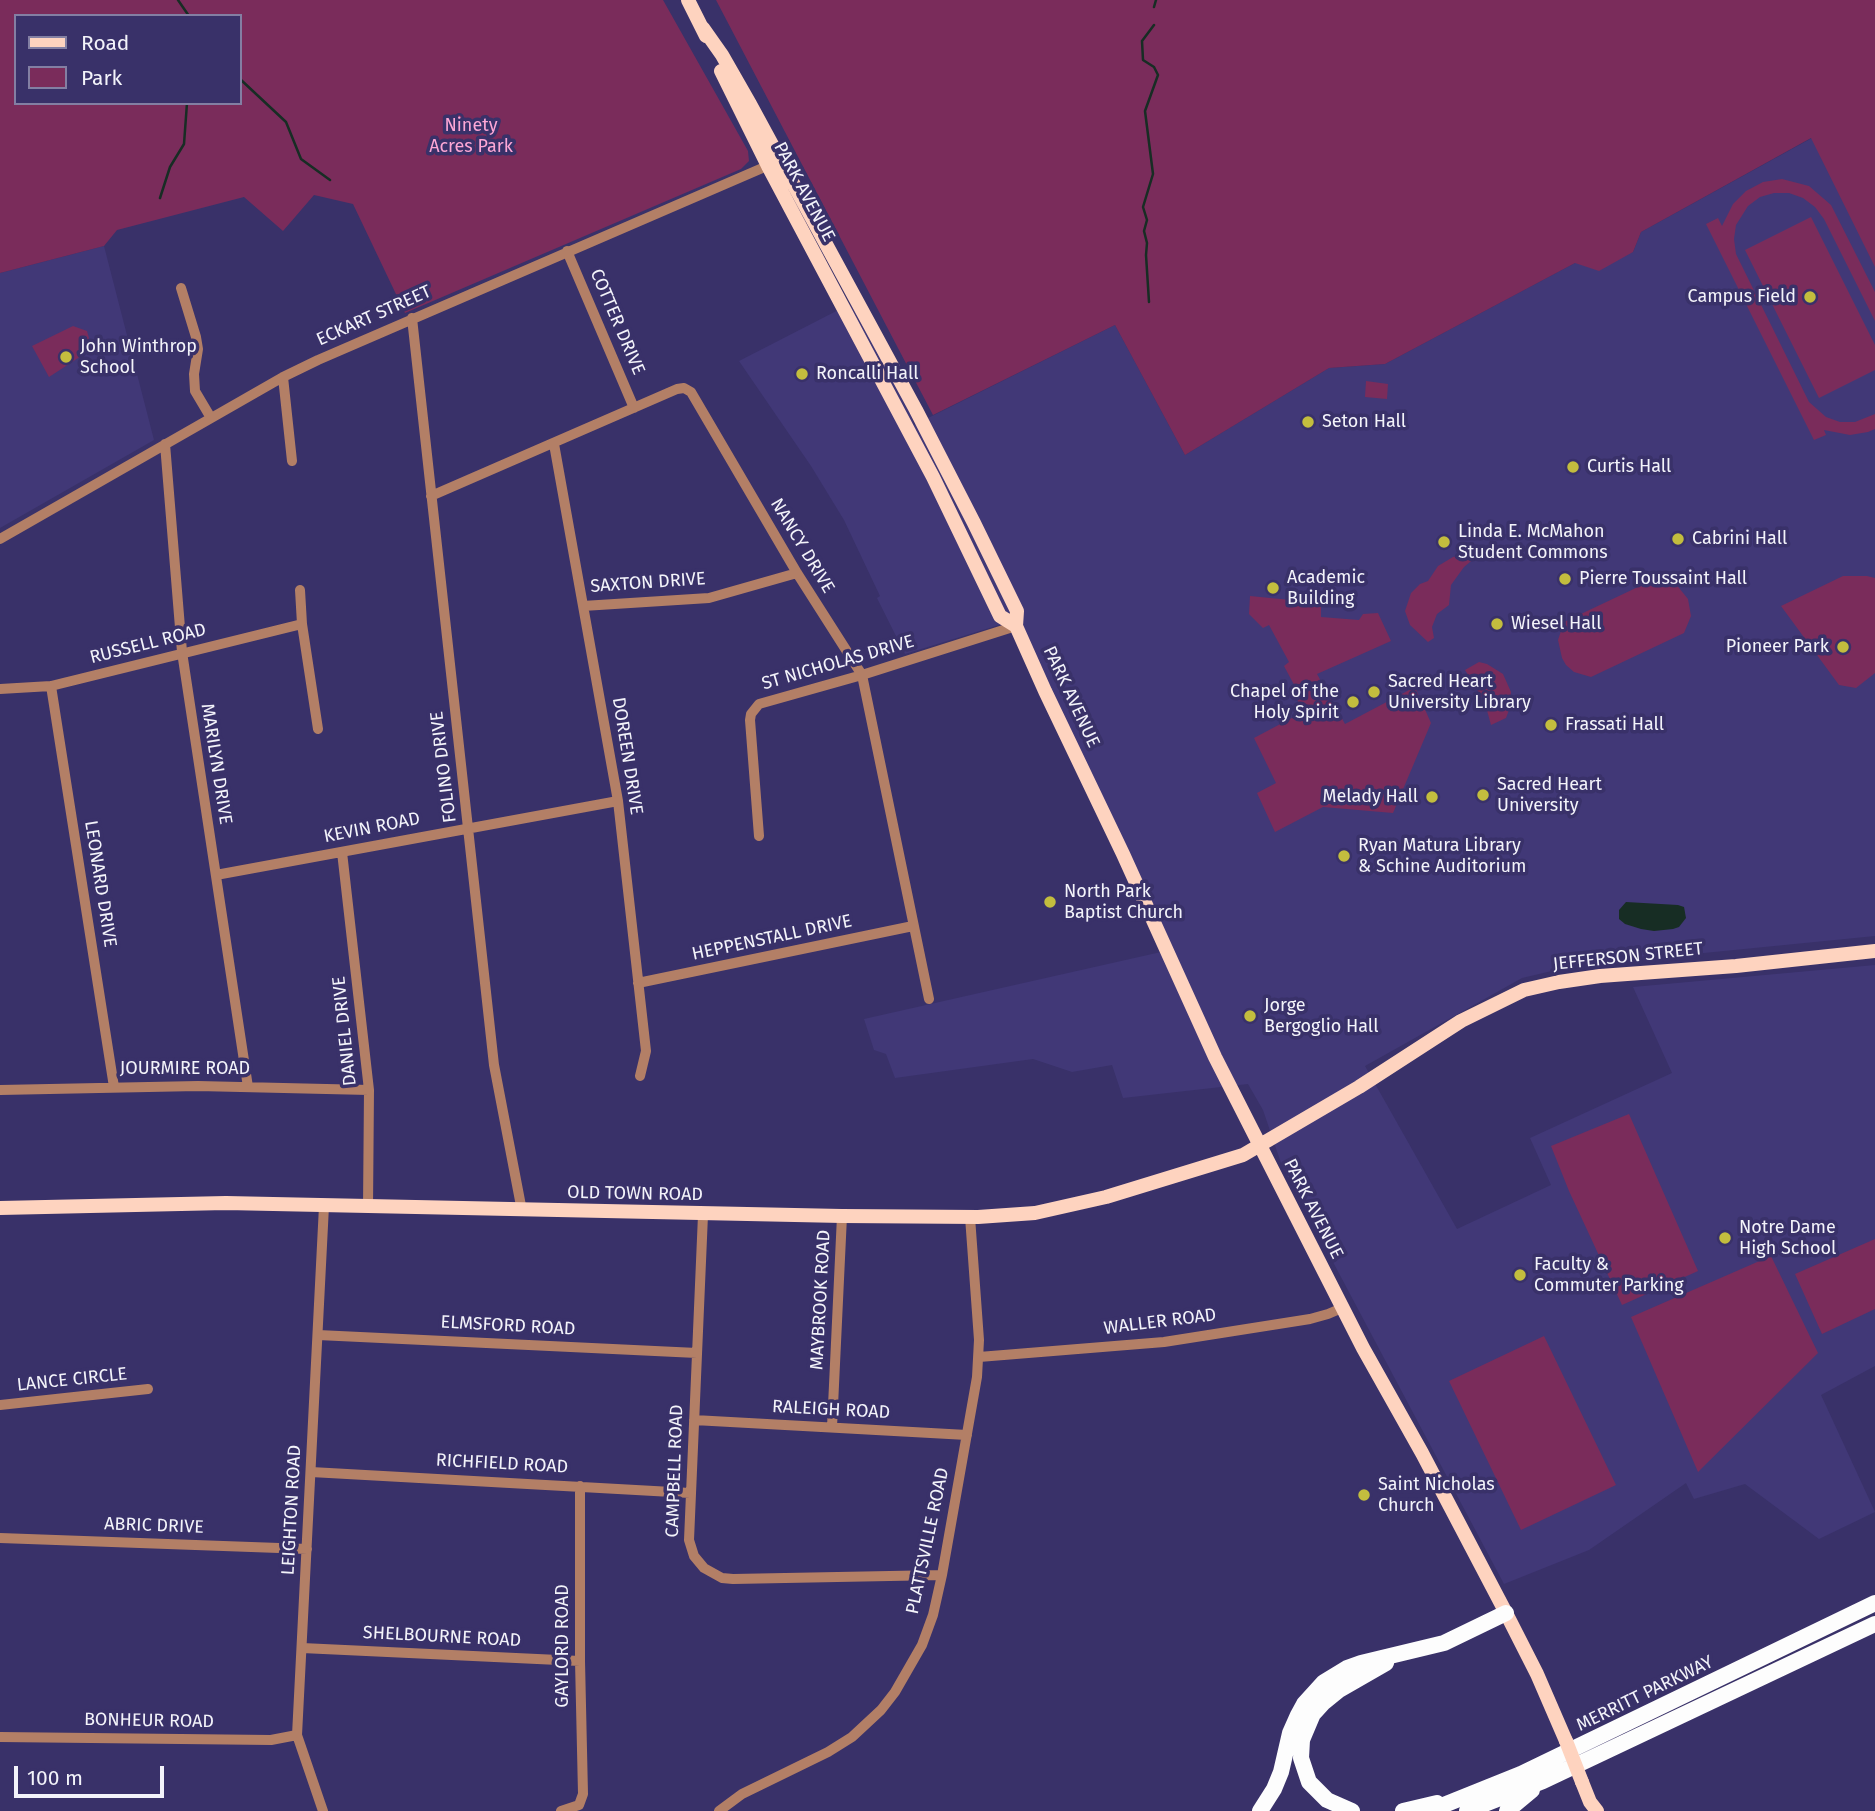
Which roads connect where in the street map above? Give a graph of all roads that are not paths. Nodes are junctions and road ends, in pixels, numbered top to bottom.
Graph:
1 (688, 0) edge
2 (775, 163) junction
3 (567, 251) junction
4 (181, 288) dead end
5 (412, 318) junction
6 (283, 377) junction
7 (634, 408) junction
8 (916, 410) junction
9 (211, 418) junction
10 (904, 422) junction
11 (165, 444) junction
12 (554, 444) junction
13 (292, 461) dead end
14 (431, 496) junction
15 (0, 539) edge
16 (797, 573) junction
17 (300, 590) dead end
18 (583, 606) junction
19 (302, 624) junction
20 (1016, 626) junction
21 (182, 652) junction
22 (862, 675) junction
23 (51, 686) junction
24 (0, 689) edge
25 (318, 730) dead end
26 (618, 801) junction
27 (469, 828) junction
28 (759, 836) dead end
29 (342, 852) junction
30 (216, 875) junction
31 (913, 926) junction
32 (1875, 950) edge
33 (638, 983) junction
34 (929, 999) dead end
35 (640, 1076) dead end
36 (114, 1087) junction
37 (248, 1087) junction
38 (0, 1090) edge
39 (369, 1090) junction
40 (1259, 1146) junction
41 (324, 1206) junction
42 (368, 1207) junction
43 (0, 1208) edge
44 (522, 1211) junction
45 (703, 1214) junction
46 (842, 1216) junction
47 (970, 1217) junction
48 (1342, 1308) junction
49 (318, 1335) junction
50 (697, 1353) junction
51 (979, 1357) junction
52 (149, 1389) dead end
53 (0, 1405) edge
54 (694, 1420) junction
55 (832, 1427) junction
56 (967, 1435) junction
57 (312, 1472) junction
58 (580, 1486) junction
59 (690, 1493) junction
60 (0, 1538) edge
61 (307, 1549) junction
62 (942, 1575) junction
63 (1875, 1603) edge
64 (1506, 1613) junction
65 (1875, 1624) edge
66 (302, 1648) junction
67 (1403, 1655) junction
68 (580, 1661) junction
69 (297, 1735) junction
70 (0, 1737) edge
71 (1543, 1781) junction
72 (1467, 1804) edge
73 (1592, 1808) edge
74 (323, 1811) edge
75 (561, 1811) edge
76 (719, 1811) edge
77 (1260, 1811) edge
78 (1352, 1811) edge
79 (1403, 1811) edge
80 (1429, 1811) edge
81 (1507, 1811) edge

1 - 2 main road, PARK AVENUE
2 - 3 street, ECKART STREET
2 - 8 main road, PARK AVENUE
2 - 10 main road, PARK AVENUE
3 - 5 street, ECKART STREET
3 - 7 street, COTTER DRIVE
4 - 9 street
5 - 6 street, ECKART STREET
5 - 14 street, FOLINO DRIVE
6 - 9 street, ECKART STREET
6 - 13 street
7 - 12 street, NANCY DRIVE
7 - 16 street, NANCY DRIVE
8 - 10 main road
8 - 20 main road, PARK AVENUE
9 - 11 street, ECKART STREET
10 - 20 main road, PARK AVENUE
11 - 15 street, ECKART STREET
11 - 21 street, MARILYN DRIVE
12 - 14 street, NANCY DRIVE
12 - 18 street, DOREEN DRIVE
14 - 27 street, FOLINO DRIVE
16 - 18 street, SAXTON DRIVE
16 - 22 street, NANCY DRIVE
17 - 19 street
18 - 26 street, DOREEN DRIVE
19 - 21 street, RUSSELL ROAD
19 - 25 street
20 - 22 street, ST NICHOLAS DRIVE
20 - 40 main road, PARK AVENUE
21 - 23 street, RUSSELL ROAD
21 - 30 street, MARILYN DRIVE
22 - 28 street, ST NICHOLAS DRIVE
22 - 31 street, NANCY DRIVE
23 - 24 street, RUSSELL ROAD
23 - 36 street, LEONARD DRIVE
26 - 27 street, KEVIN ROAD
26 - 33 street, DOREEN DRIVE
27 - 29 street, KEVIN ROAD
27 - 44 street, FOLINO DRIVE
29 - 30 street, KEVIN ROAD
29 - 39 street, DANIEL DRIVE
30 - 37 street, MARILYN DRIVE
31 - 33 street, HEPPENSTALL DRIVE
31 - 34 street, NANCY DRIVE
32 - 40 main road, JEFFERSON STREET
33 - 35 street, DOREEN DRIVE
36 - 37 street, JOURMIRE ROAD
36 - 38 street, JOURMIRE ROAD
37 - 39 street, JOURMIRE ROAD
39 - 42 street, DANIEL DRIVE
40 - 47 main road, OLD TOWN ROAD
40 - 48 main road, PARK AVENUE
41 - 42 main road, OLD TOWN ROAD
41 - 43 main road, OLD TOWN ROAD
41 - 49 street, LEIGHTON ROAD
42 - 44 main road, OLD TOWN ROAD
44 - 45 main road, OLD TOWN ROAD
45 - 46 main road, OLD TOWN ROAD
45 - 50 street, CAMPBELL ROAD
46 - 47 main road, OLD TOWN ROAD
46 - 55 street, MAYBROOK ROAD
47 - 51 street, PLATTSVILLE ROAD
48 - 51 street, WALLER ROAD
48 - 64 main road, PARK AVENUE
49 - 50 street, ELMSFORD ROAD
49 - 57 street, LEIGHTON ROAD
50 - 54 street, CAMPBELL ROAD
51 - 56 street, PLATTSVILLE ROAD
52 - 53 street, LANCE CIRCLE
54 - 55 street, RALEIGH ROAD
54 - 59 street, CAMPBELL ROAD
55 - 56 street, RALEIGH ROAD
56 - 62 street, PLATTSVILLE ROAD
57 - 58 street, RICHFIELD ROAD
57 - 61 street, LEIGHTON ROAD
58 - 59 street, RICHFIELD ROAD
58 - 68 street, GAYLORD ROAD
59 - 62 street, CAMPBELL ROAD
60 - 61 street, ABRIC DRIVE
61 - 66 street, LEIGHTON ROAD
62 - 76 street, PLATTSVILLE ROAD
63 - 72 highway, MERRITT PARKWAY
64 - 67 highway
64 - 73 main road, PARK AVENUE, bridge
65 - 71 highway, MERRITT PARKWAY
66 - 68 street, SHELBOURNE ROAD
66 - 69 street, LEIGHTON ROAD
67 - 77 highway
67 - 78 highway
68 - 75 street, GAYLORD ROAD
69 - 70 street, BONHEUR ROAD
69 - 74 street, LEIGHTON ROAD
71 - 72 highway, MERRITT PARKWAY
71 - 81 highway
72 - 79 highway
72 - 80 highway, MERRITT PARKWAY

